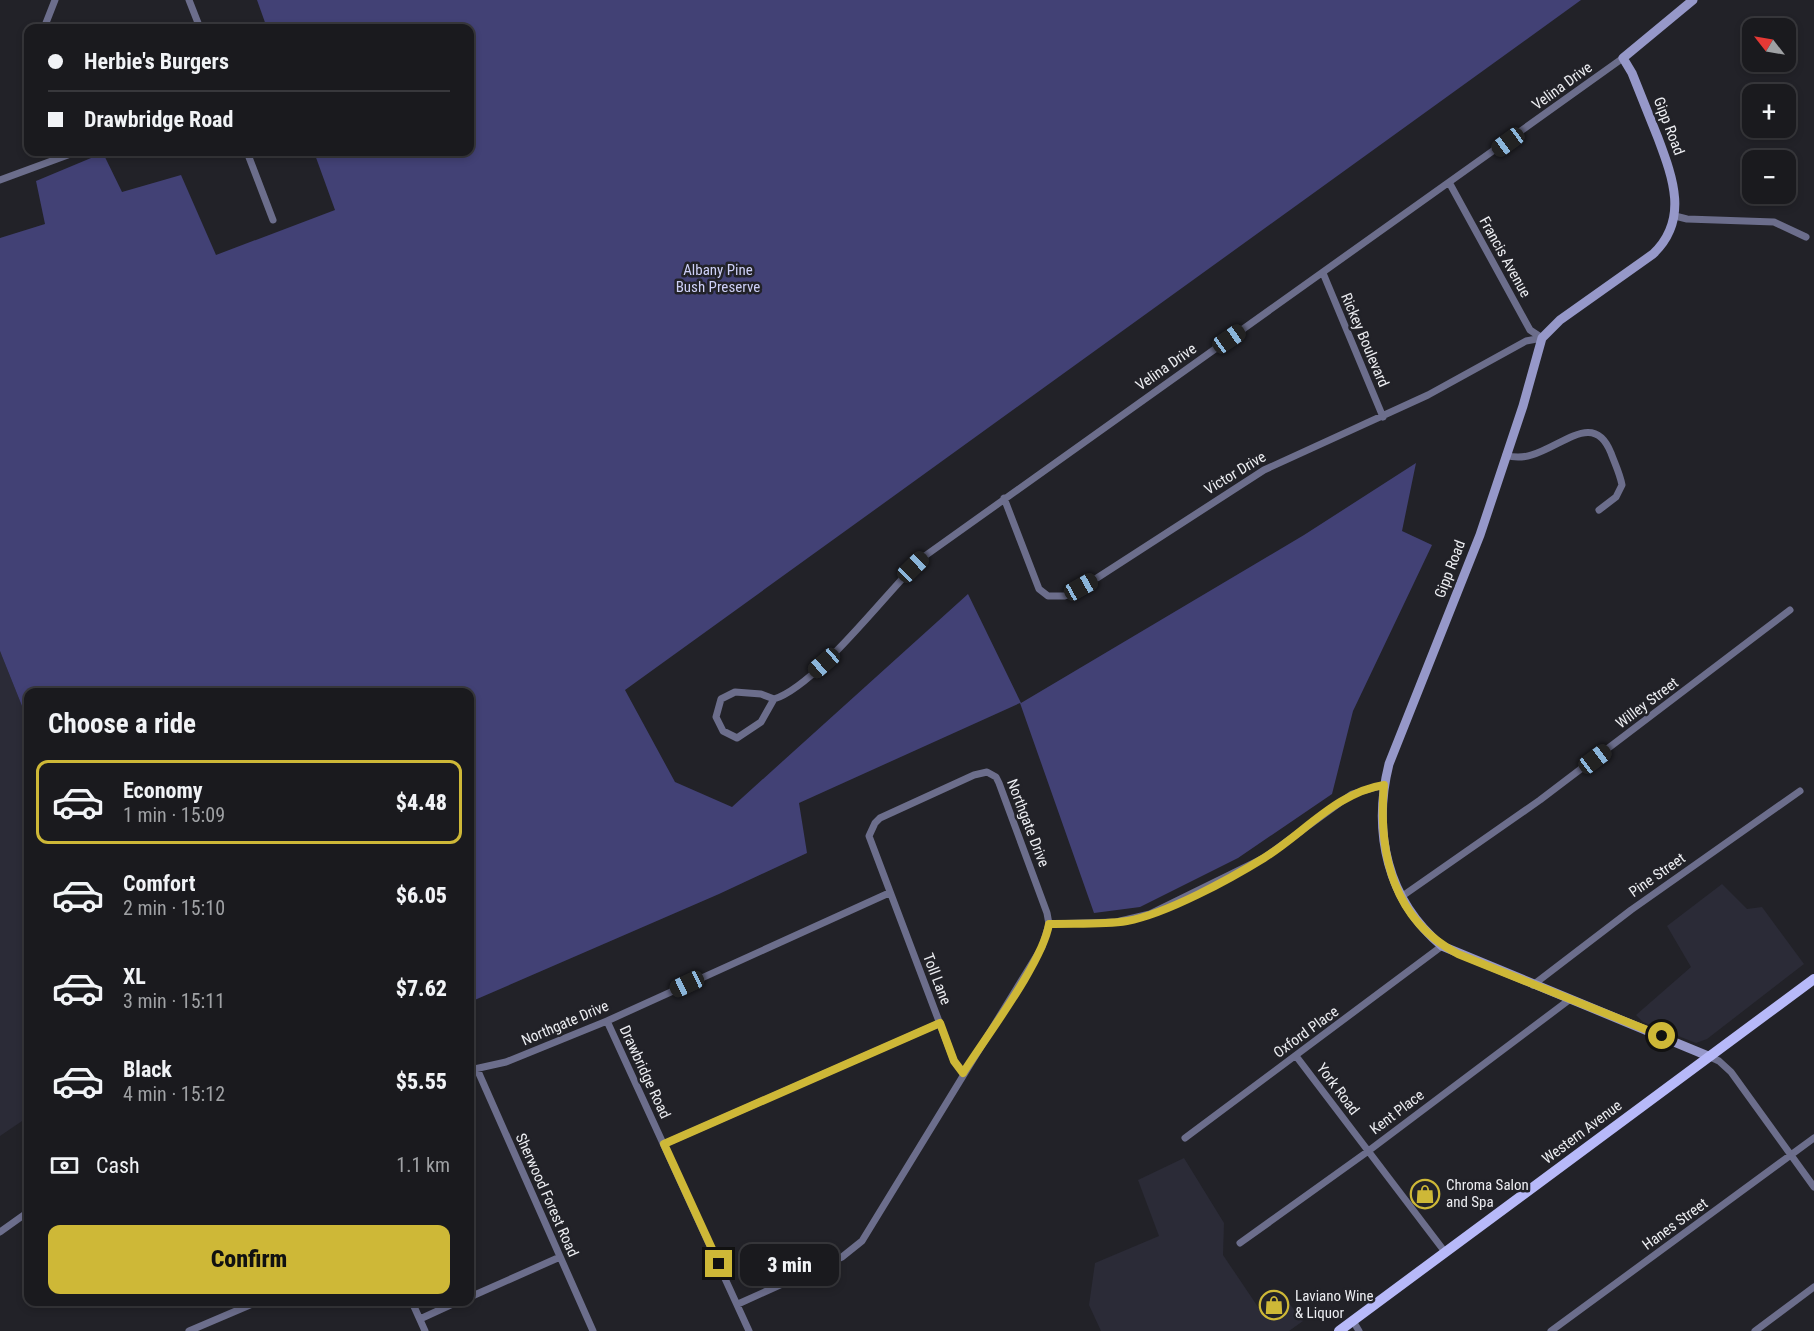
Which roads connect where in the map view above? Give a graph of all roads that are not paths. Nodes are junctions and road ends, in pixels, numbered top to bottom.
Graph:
1 (55, 0) edge
2 (189, 0) edge
3 (1693, 0) edge
4 (46, 24) edge
5 (198, 24) edge
6 (1623, 58) junction
7 (65, 156) edge
8 (249, 156) edge
9 (0, 180) edge
10 (1450, 184) junction
11 (1675, 216) junction
12 (273, 220) dead end
13 (1806, 237) dead end
14 (1323, 273) junction
15 (1542, 338) junction
16 (1383, 417) junction
17 (1506, 455) junction
18 (1004, 498) junction
19 (1599, 510) dead end
20 (1790, 610) dead end
21 (774, 699) junction
22 (1384, 785) junction
23 (1800, 791) dead end
24 (889, 893) junction
25 (1401, 897) junction
26 (1049, 924) junction
27 (1442, 946) junction
28 (1814, 979) edge
29 (1533, 985) junction
30 (1569, 1000) junction
31 (607, 1021) junction
32 (940, 1023) junction
33 (1296, 1056) junction
34 (1708, 1056) junction
35 (474, 1070) edge
36 (474, 1072) edge
37 (963, 1073) junction
38 (1185, 1138) dead end
39 (1814, 1138) edge
40 (664, 1144) junction
41 (1367, 1152) junction
42 (1791, 1155) junction
43 (1814, 1187) edge
44 (24, 1215) edge
45 (0, 1232) edge
46 (1240, 1243) dead end
47 (1445, 1252) junction
48 (560, 1257) junction
49 (1814, 1287) edge
50 (474, 1295) edge
51 (738, 1305) junction
52 (247, 1306) edge
53 (414, 1306) edge
54 (448, 1306) edge
55 (420, 1319) junction
56 (1353, 1321) junction
57 (189, 1331) edge
58 (425, 1331) edge
59 (593, 1331) edge
60 (749, 1331) edge
61 (1339, 1331) edge
62 (1359, 1331) edge
63 (1551, 1331) edge
64 (1755, 1331) edge

1 - 4 street
2 - 5 street
3 - 6 street
6 - 10 street, Velina Drive
6 - 11 street, Gipp Road
7 - 9 street
8 - 12 street
10 - 14 street, Velina Drive
10 - 15 street, Francis Avenue
11 - 13 street
11 - 15 street, Gipp Road
14 - 16 street, Rickey Boulevard
14 - 18 street, Velina Drive
15 - 16 street, Victor Drive
15 - 17 street, Gipp Road
16 - 18 street, Victor Drive
17 - 19 street
17 - 22 street, Gipp Road
18 - 21 street, Velina Drive
20 - 25 street, Willey Street
21 - 21 street, Velina Drive
22 - 25 street, Gipp Road
22 - 26 street
23 - 29 street, Pine Street
24 - 26 street, Northgate Drive
24 - 31 street, Northgate Drive
24 - 32 street, Toll Lane
25 - 27 street, Gipp Road
26 - 37 street
27 - 29 street, Gipp Road
27 - 33 street, Oxford Place
28 - 34 main road, Western Avenue
29 - 30 street, Gipp Road
30 - 34 street, Gipp Road
30 - 41 street, Kent Place
31 - 35 street, Northgate Drive
31 - 40 street, Drawbridge Road
32 - 37 street, Toll Lane
32 - 40 street
33 - 38 street, Oxford Place
33 - 41 street, York Road
34 - 42 street
34 - 47 main road, Western Avenue
36 - 48 street, Sherwood Forest Road
37 - 51 street
39 - 42 street, Hanes Street
40 - 51 street, Drawbridge Road
41 - 46 street, Kent Place
41 - 47 street, York Road
42 - 43 street
42 - 63 street, Hanes Street
44 - 45 street
47 - 56 main road, Western Avenue
48 - 50 street
48 - 59 street, Sherwood Forest Road
49 - 64 street
51 - 60 street, Drawbridge Road
52 - 57 street
53 - 55 street
54 - 55 street
55 - 58 street
56 - 61 main road, Western Avenue
56 - 62 street

